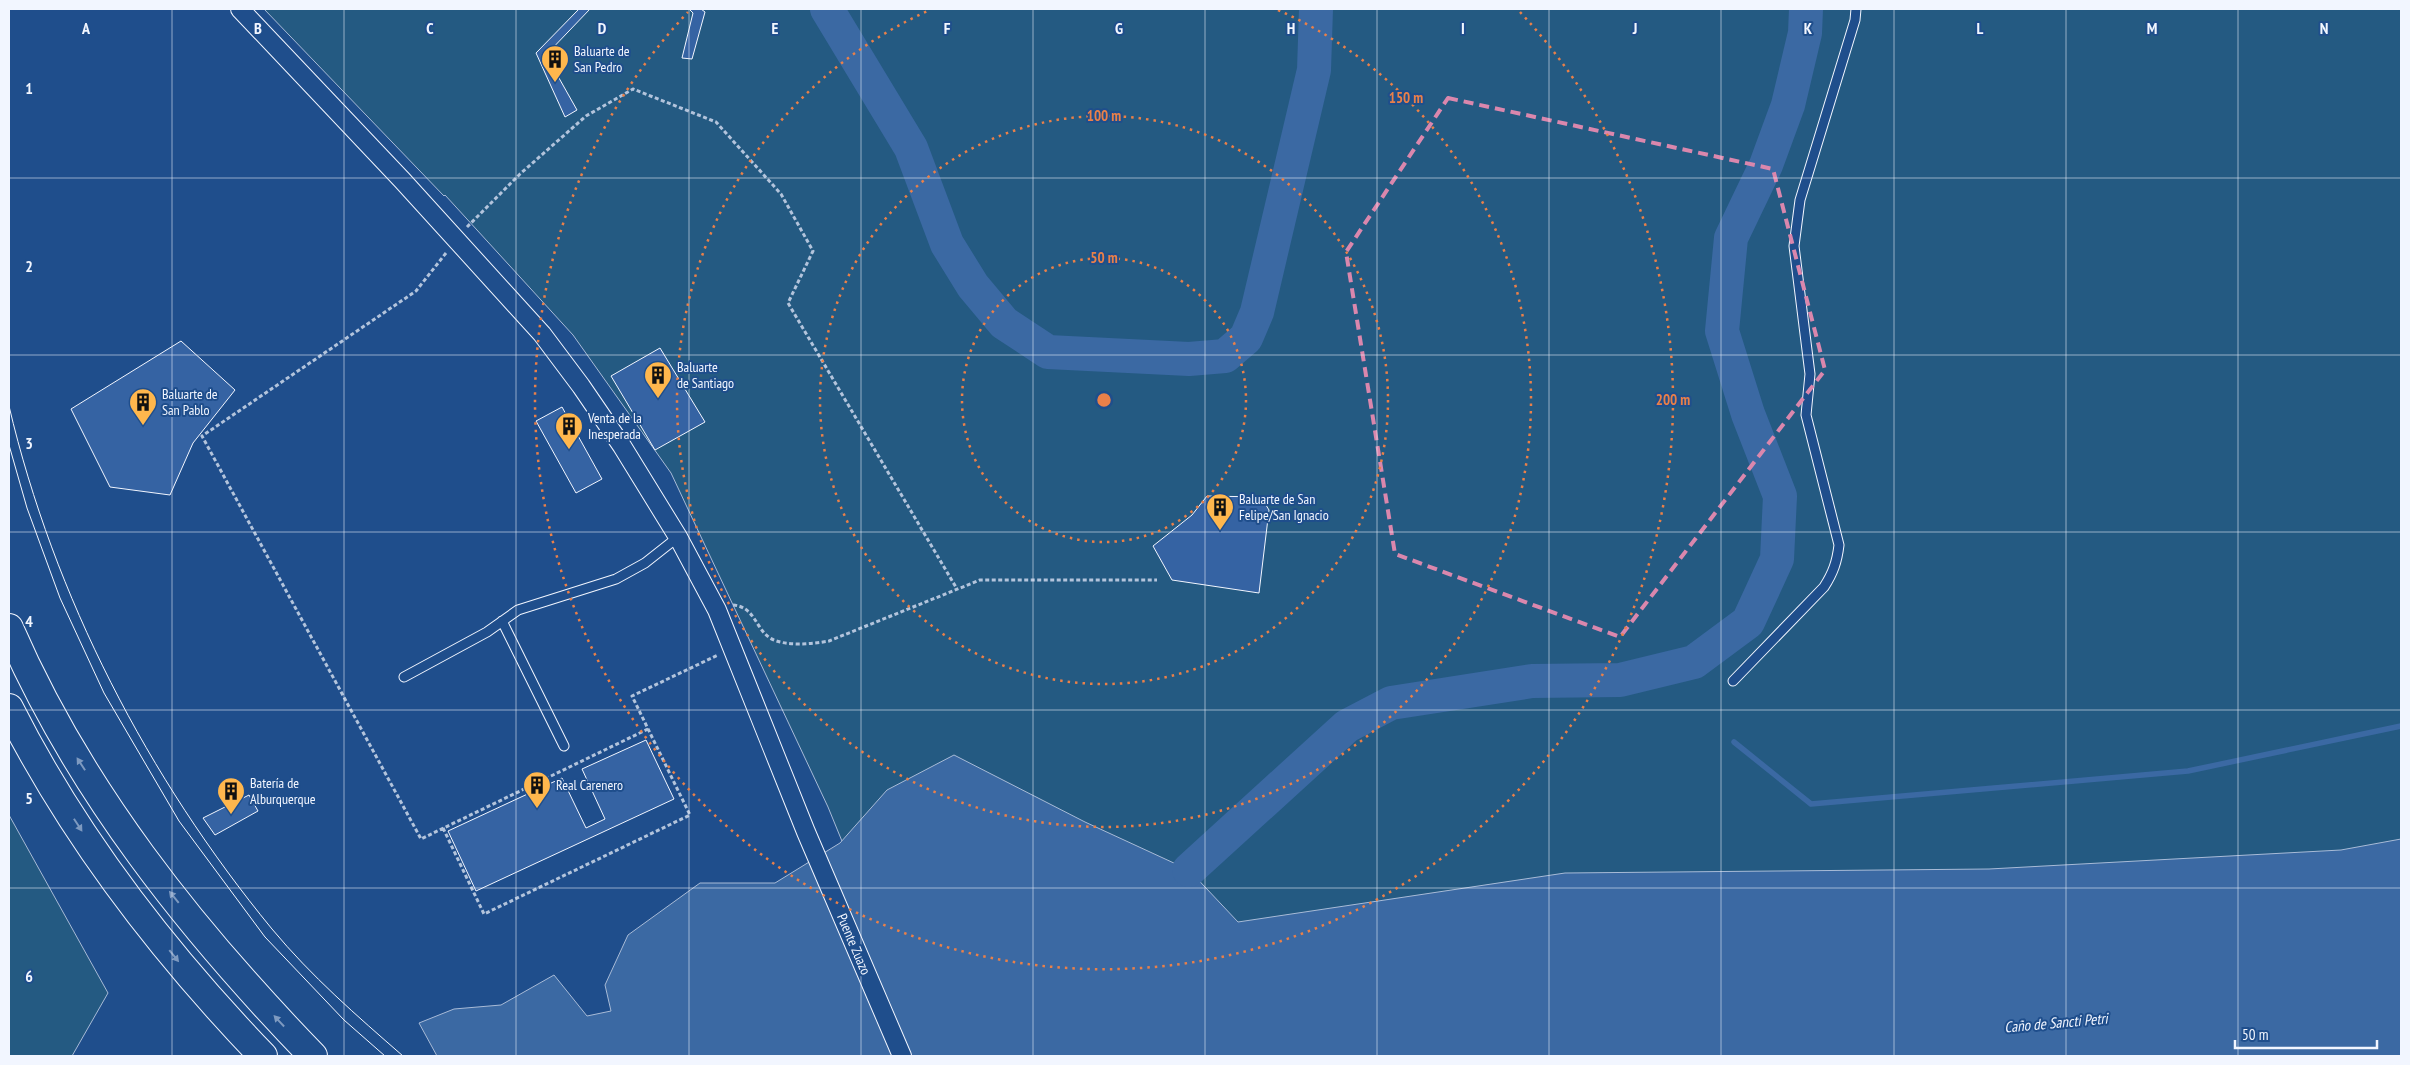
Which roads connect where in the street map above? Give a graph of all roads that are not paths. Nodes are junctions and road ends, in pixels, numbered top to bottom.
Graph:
1 (240, 9) edge
2 (1856, 9) edge
3 (678, 537) junction
4 (502, 621) junction
5 (9, 628) edge
6 (404, 677) dead end
7 (1733, 682) dead end
8 (9, 708) edge
9 (564, 746) dead end
10 (263, 1056) edge
11 (313, 1056) edge
12 (902, 1056) edge

1 - 3 street, Puente Zuazo
2 - 7 lane
3 - 4 lane
3 - 12 street, Puente Zuazo
4 - 6 lane
4 - 9 lane
11 -> 5 highway
8 -> 10 highway

